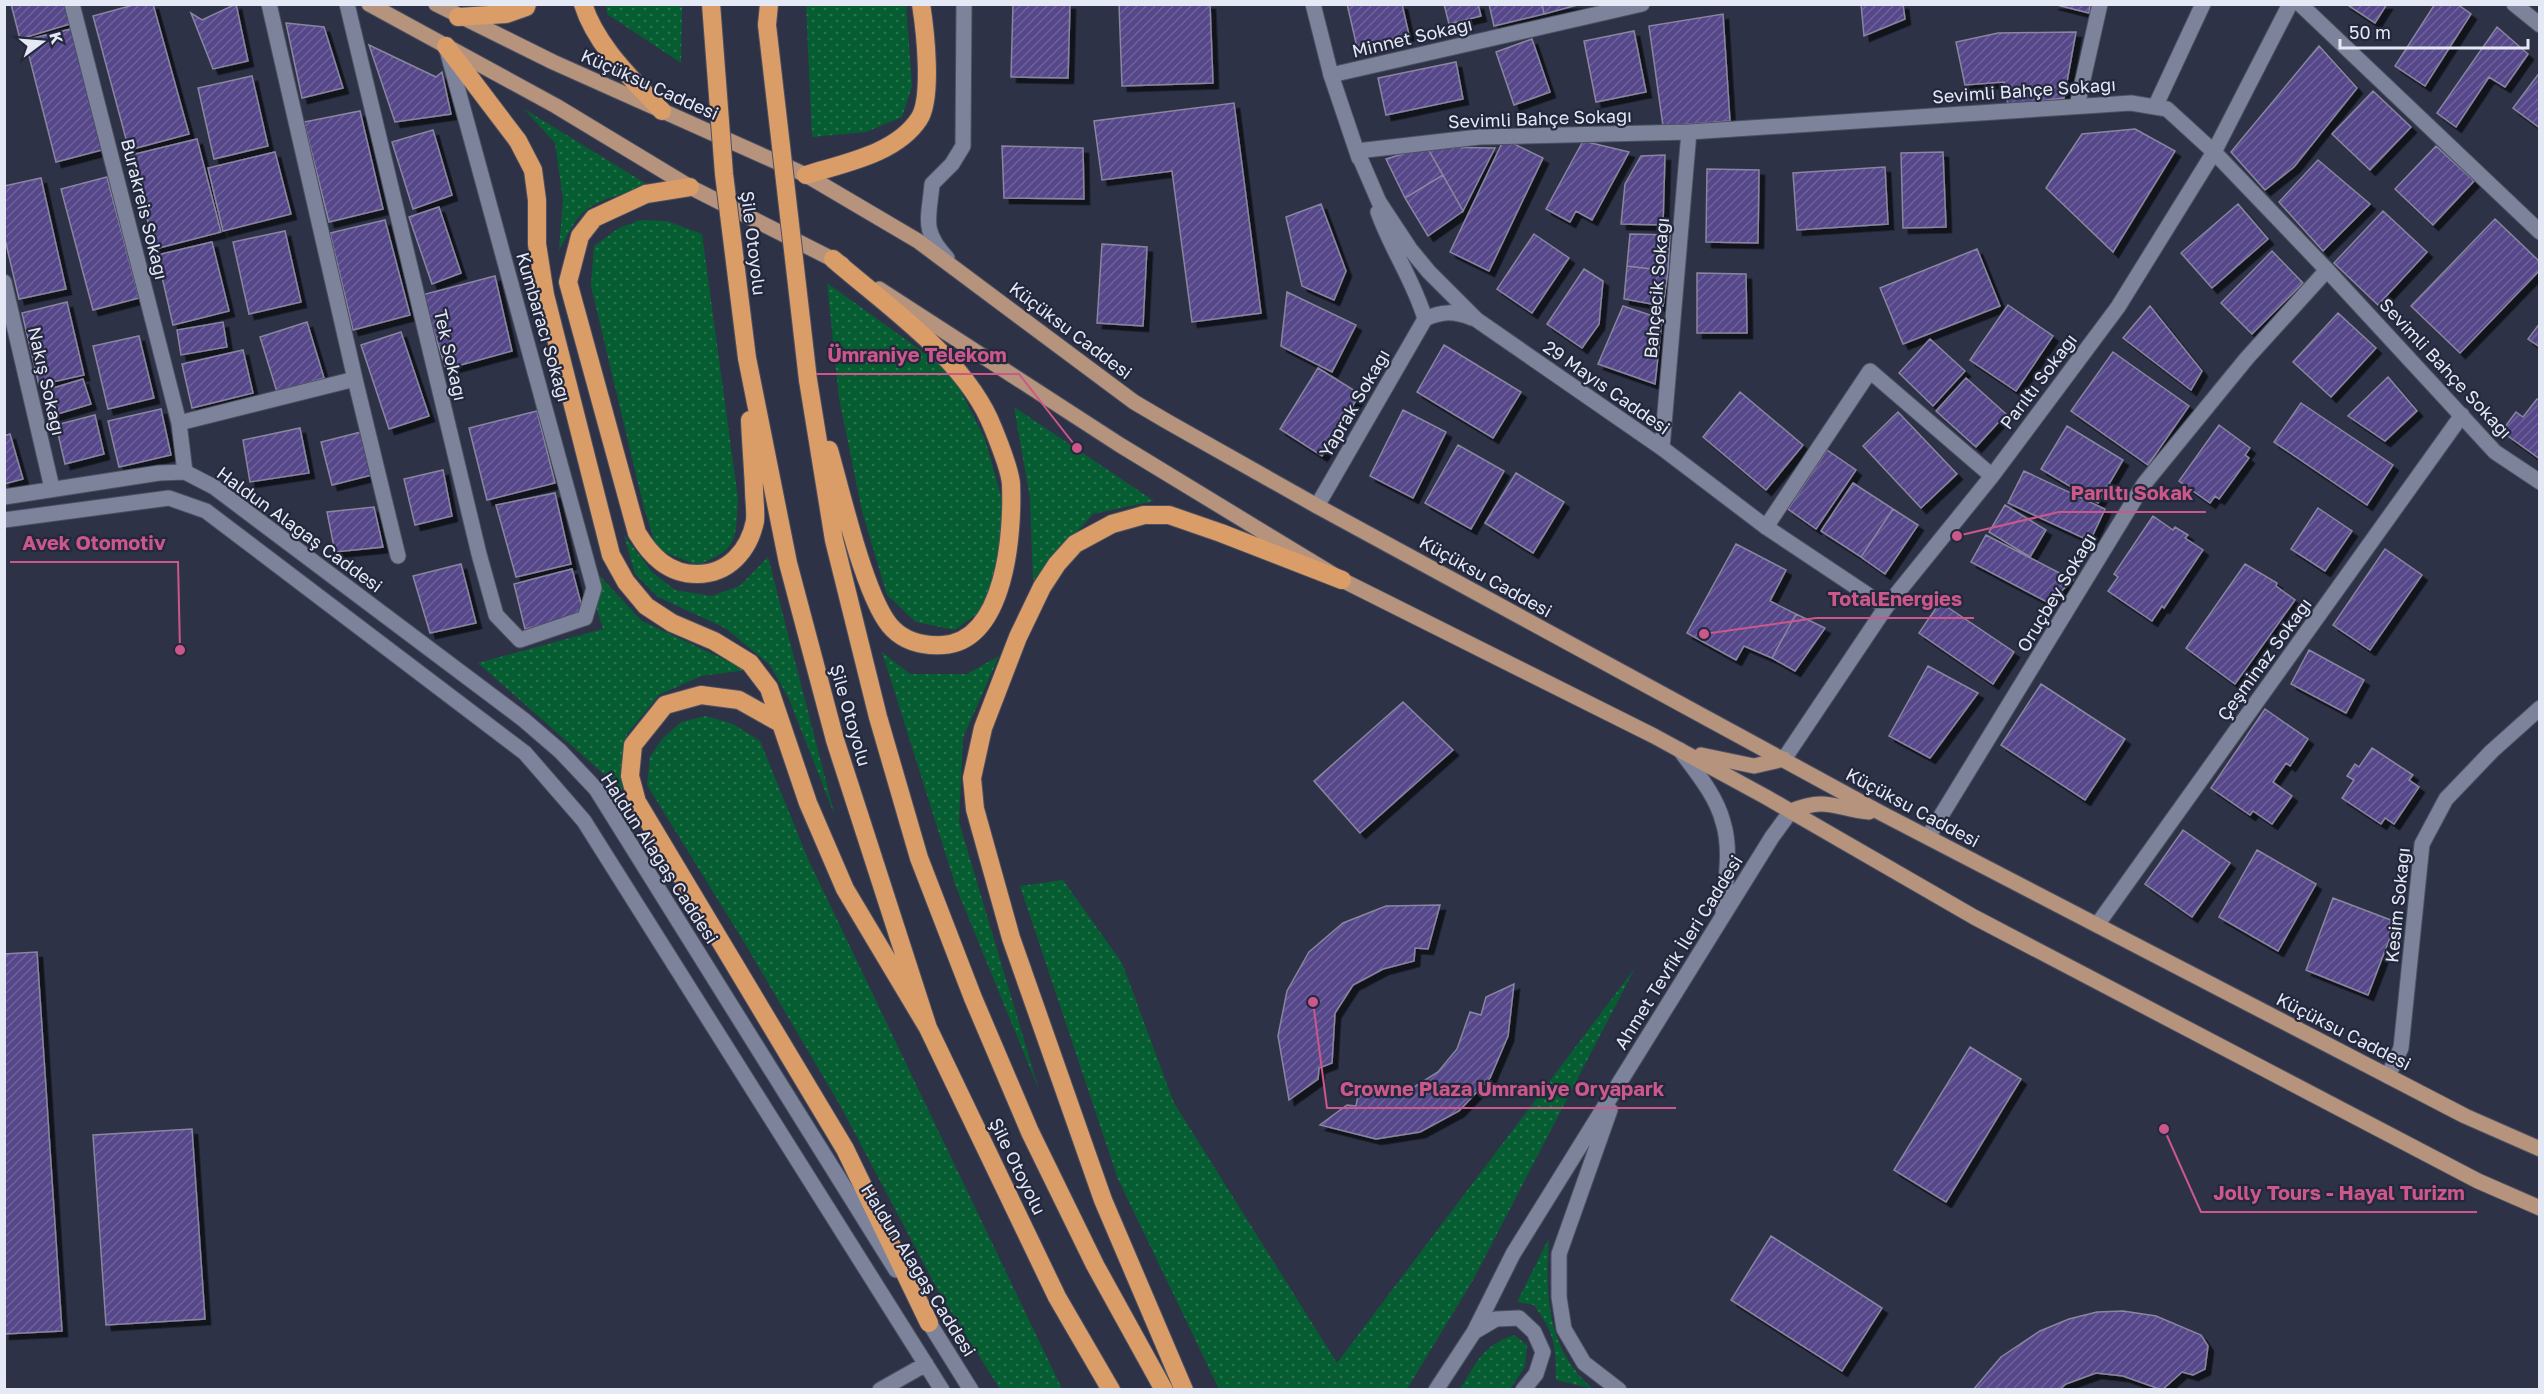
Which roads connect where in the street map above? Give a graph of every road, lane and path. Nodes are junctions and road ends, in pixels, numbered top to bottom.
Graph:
1 (72, 4) edge
2 (269, 4) edge
3 (347, 4) edge
4 (369, 4) edge
5 (436, 4) edge
6 (527, 4) edge
7 (583, 4) edge
8 (711, 4) edge
9 (767, 4) edge
10 (921, 4) edge
11 (964, 4) edge
12 (1312, 4) edge
13 (1642, 4) edge
14 (2100, 4) edge
15 (2203, 4) edge
16 (2290, 4) edge
17 (2300, 4) edge
18 (2514, 4) edge
19 (458, 17) junction
20 (2540, 25) edge
21 (446, 46) junction
22 (1331, 75) junction
23 (2077, 106) junction
24 (2155, 107) junction
25 (662, 111) junction
26 (1689, 132) junction
27 (1356, 151) junction
28 (2214, 152) junction
29 (806, 175) junction
30 (690, 188) junction
31 (2540, 231) edge
32 (833, 259) junction
33 (2327, 270) junction
34 (960, 271) junction
35 (4, 282) edge
36 (1425, 319) junction
37 (1477, 320) junction
38 (747, 358) junction
39 (355, 379) junction
40 (808, 380) junction
41 (2462, 415) junction
42 (179, 423) junction
43 (1662, 448) junction
44 (185, 472) junction
45 (1992, 476) junction
46 (2540, 482) edge
47 (52, 488) junction
48 (4, 497) edge
49 (1317, 506) junction
50 (4, 520) edge
51 (1766, 527) junction
52 (398, 556) dead end
53 (1342, 580) junction
54 (1886, 607) junction
55 (585, 618) joint
56 (2540, 708) edge
57 (780, 723) junction
58 (1680, 750) junction
59 (1784, 759) junction
60 (1791, 811) junction
61 (1881, 813) junction
62 (1928, 837) junction
63 (1723, 916) junction
64 (2097, 925) junction
65 (928, 1028) junction
66 (2388, 1076) junction
67 (1622, 1080) junction
68 (2540, 1149) edge
69 (2540, 1208) edge
70 (929, 1323) junction
71 (1474, 1332) junction
72 (926, 1364) junction
73 (880, 1389) edge
74 (942, 1389) edge
75 (971, 1389) edge
76 (1111, 1389) edge
77 (1164, 1389) edge
78 (1184, 1389) edge
79 (1437, 1389) edge
80 (1523, 1389) edge
81 (1619, 1389) edge

1 - 42 street, Burakreis Sokağı
2 - 39 street
3 - 55 street, Tek Sokağı
4 - 21 main road
5 - 19 main road, Küçüksu Caddesi
6 - 19 highway
7 - 25 highway
8 - 38 highway, Şile Otoyolu, bridge
9 - 40 highway, Şile Otoyolu, bridge
10 - 29 highway
11 - 34 street
12 - 22 street, 29 Mayıs Caddesi
13 - 22 street, Minnet Sokağı
14 - 23 street
15 - 24 street
16 - 28 street, Parıltı Sokağı
17 - 31 street
18 - 20 street
19 - 25 main road, Küçüksu Caddesi
21 - 30 main road
21 - 55 street, Kumbaracı Sokağı
21 - 57 highway
22 - 27 street, 29 Mayıs Caddesi
23 - 24 street, Sevimli Bahçe Sokağı
23 - 26 street, Sevimli Bahçe Sokağı
24 - 28 street, Sevimli Bahçe Sokağı
25 - 29 main road, Küçüksu Caddesi
26 - 27 street, Sevimli Bahçe Sokağı
26 - 43 street, Bahçecik Sokağı
27 - 36 street, 29 Mayıs Caddesi
27 - 37 street, 29 Mayıs Caddesi
28 - 33 street, Sevimli Bahçe Sokağı
28 - 45 street, Parıltı Sokağı
29 - 34 main road, Küçüksu Caddesi
30 - 32 main road
30 - 38 highway
32 - 40 highway
32 - 53 main road
33 - 41 street, Sevimli Bahçe Sokağı
33 - 62 street, Oruçbey Sokağı
34 - 49 main road, Küçüksu Caddesi
35 - 47 street, Nakış Sokağı
36 - 37 street
36 - 49 street, Yaprak Sokağı
37 - 43 street, 29 Mayıs Caddesi
38 - 65 highway, Şile Otoyolu
39 - 42 street
39 - 52 street
40 - 77 highway, Şile Otoyolu
41 - 46 street, Sevimli Bahçe Sokağı
41 - 64 street, Çeşminaz Sokağı
42 - 44 street, Burakreis Sokağı
43 - 51 street, 29 Mayıs Caddesi
44 - 47 street
44 - 70 street, Haldun Alagaş Caddesi
45 - 51 street
45 - 54 street, Parıltı Sokağı
47 - 48 street
49 - 59 main road, Küçüksu Caddesi
50 - 72 street
51 - 54 street, 29 Mayıs Caddesi
53 - 58 main road
53 - 78 highway
54 - 59 street, Parıltı Sokağı
56 - 66 street, Kesim Sokağı
57 - 65 highway
57 - 70 highway
58 - 59 main road
58 - 60 main road
58 - 63 street
59 - 61 main road, Küçüksu Caddesi
60 - 61 main road
60 - 63 street, Ahmet Tevfik İleri Caddesi
60 - 69 main road
61 - 62 main road, Küçüksu Caddesi
62 - 64 main road, Küçüksu Caddesi
63 - 67 street, Ahmet Tevfik İleri Caddesi
64 - 66 main road, Küçüksu Caddesi
65 - 76 highway, Şile Otoyolu
66 - 68 main road, Küçüksu Caddesi
67 - 71 street, Ahmet Tevfik İleri Caddesi
67 - 81 street
70 - 75 street, Haldun Alagaş Caddesi
71 - 79 street, Ahmet Tevfik İleri Caddesi
71 - 80 street
72 - 73 street
72 - 74 street

